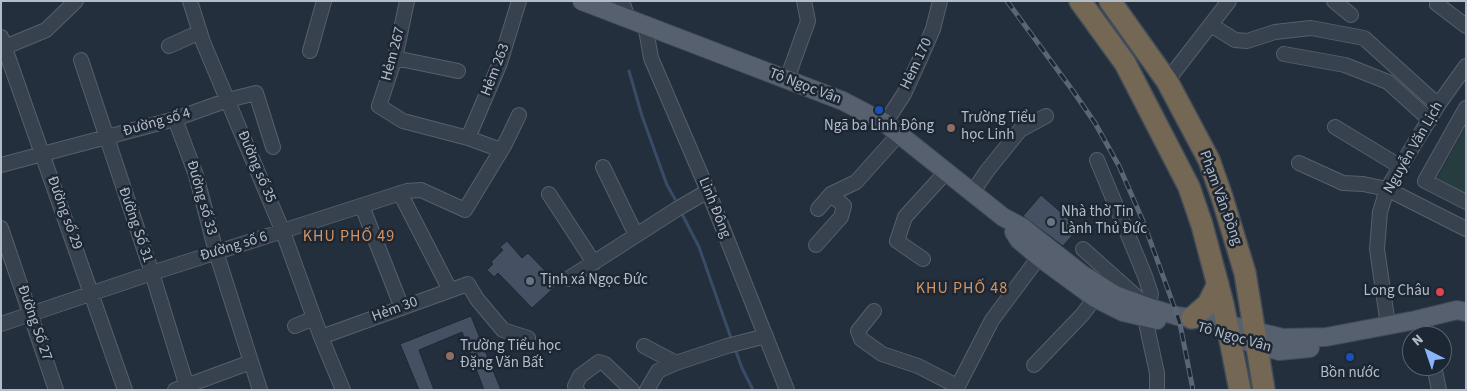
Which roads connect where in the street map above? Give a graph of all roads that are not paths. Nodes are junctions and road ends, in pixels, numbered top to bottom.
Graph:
1 (76, 1) edge
2 (190, 1) edge
3 (324, 1) edge
4 (407, 1) edge
5 (519, 1) edge
6 (582, 1) edge
7 (622, 1) edge
8 (940, 1) edge
9 (1080, 1) edge
10 (1110, 1) edge
11 (1229, 1) edge
12 (1334, 1) edge
13 (1438, 1) edge
14 (803, 2) edge
15 (1351, 15) dead end
16 (628, 18) junction
17 (645, 24) junction
18 (1211, 24) junction
19 (1466, 26) edge
20 (200, 32) junction
21 (3, 42) edge
22 (169, 46) dead end
23 (310, 51) dead end
24 (1284, 54) dead end
25 (395, 58) junction
26 (81, 60) dead end
27 (1466, 66) edge
28 (458, 71) dead end
29 (787, 79) junction
30 (1167, 81) junction
31 (228, 100) junction
32 (1438, 105) junction
33 (1466, 108) edge
34 (519, 115) dead end
35 (1046, 116) dead end
36 (175, 119) junction
37 (1430, 120) junction
38 (885, 123) junction
39 (1336, 127) dead end
40 (898, 134) junction
41 (106, 137) junction
42 (468, 138) junction
43 (273, 147) dead end
44 (501, 150) junction
45 (43, 154) junction
46 (1097, 160) dead end
47 (1299, 163) dead end
48 (1, 165) edge
49 (603, 167) dead end
50 (1401, 167) junction
51 (946, 172) junction
52 (1387, 189) junction
53 (708, 191) junction
54 (400, 193) junction
55 (972, 193) junction
56 (549, 194) dead end
57 (831, 194) junction
58 (1466, 202) edge
59 (362, 206) junction
60 (818, 209) dead end
61 (1003, 217) junction
62 (1, 228) edge
63 (1466, 229) edge
64 (283, 232) junction
65 (636, 235) junction
66 (816, 245) dead end
67 (1083, 249) dead end
68 (216, 252) junction
69 (1039, 257) junction
70 (923, 259) dead end
71 (594, 262) junction
72 (152, 273) junction
73 (568, 279) dead end
74 (1218, 284) junction
75 (450, 290) junction
76 (92, 293) junction
77 (1096, 298) junction
78 (402, 308) junction
79 (874, 311) dead end
80 (1147, 313) junction
81 (1466, 313) edge
82 (31, 314) junction
83 (314, 318) junction
84 (1192, 318) junction
85 (1, 324) edge
86 (295, 326) dead end
87 (1388, 326) junction
88 (1438, 326) edge
89 (1229, 330) junction
90 (1402, 335) edge
91 (766, 336) junction
92 (321, 337) junction
93 (528, 338) dead end
94 (1256, 338) junction
95 (644, 346) dead end
96 (251, 362) junction
97 (676, 363) junction
98 (1034, 364) dead end
99 (1436, 376) edge
100 (183, 388) edge
101 (957, 388) edge
102 (56, 390) edge
103 (125, 390) edge
104 (260, 390) edge
105 (342, 390) edge
106 (577, 390) edge
107 (632, 390) edge
108 (647, 390) edge
109 (787, 390) edge
110 (1157, 390) edge
111 (1240, 390) edge
112 (1264, 390) edge
113 (1439, 390) edge

1 - 21 street
2 - 20 street, Đường số 35
3 - 23 street
4 - 25 street, Hẻm 267
5 - 42 street, Hẻm 263
6 - 16 main road, Tô Ngọc Vân
7 - 16 street
8 - 38 street, Hẻm 170
9 - 74 highway, Phạm Văn Đồng
10 - 30 highway, Phạm Văn Đồng
11 - 18 street
12 - 15 street
13 - 19 street
14 - 29 street
16 - 17 main road, Tô Ngọc Vân
17 - 29 main road, Tô Ngọc Vân
17 - 53 street, Linh Đông
18 - 30 street
18 - 32 street
20 - 22 street
20 - 31 street, Đường số 35
21 - 45 street, Đường số 29
24 - 37 street
25 - 28 street
25 - 42 street, Hẻm 267
26 - 41 street, Đường Số 31
27 - 32 street, Nguyễn Văn Lịch
29 - 38 main road, Tô Ngọc Vân
30 - 94 highway, Phạm Văn Đồng
31 - 36 street, Đường số 4
31 - 43 street, Đường số 4
31 - 64 street, Đường số 35
32 - 37 street, Nguyễn Văn Lịch
33 - 58 street
34 - 44 street
35 - 55 street
36 - 41 street, Đường số 4
36 - 68 street, Đường số 33
37 - 50 street, Nguyễn Văn Lịch
38 - 40 main road, Tô Ngọc Vân
39 - 50 street
40 - 51 main road, Tô Ngọc Vân
40 - 57 street
41 - 45 street, Đường số 4
41 - 72 street, Đường Số 31
42 - 44 street
44 - 54 street, Đường số 6
45 - 48 street, Đường số 4
45 - 76 street, Đường số 29
46 - 80 street
47 - 52 street
49 - 65 street
50 - 52 street, Nguyễn Văn Lịch
51 - 55 main road, Tô Ngọc Vân
51 - 70 street
52 - 63 street
52 - 87 street, Nguyễn Văn Lịch
53 - 65 street
53 - 91 street, Linh Đông
54 - 59 street, Đường số 6
54 - 75 street
55 - 61 main road, Tô Ngọc Vân
56 - 71 street
57 - 60 street
57 - 66 street
59 - 64 street, Đường số 6
59 - 78 street
61 - 69 main road, Tô Ngọc Vân
61 - 80 main road, Tô Ngọc Vân
62 - 82 street, Đường Số 27
64 - 68 street, Đường số 6
64 - 83 street, Đường số 35
65 - 71 street
67 - 80 street
68 - 72 street, Đường số 6
68 - 96 street, Đường số 33
69 - 77 main road, Tô Ngọc Vân
69 - 101 street
71 - 73 street
72 - 76 street, Đường số 6
72 - 100 street, Đường Số 31
74 - 84 highway
74 - 89 highway, Phạm Văn Đồng
75 - 78 street, Hẻm 30
75 - 93 street, Hẻm 30
76 - 82 street, Đường số 6
76 - 103 street, Đường số 29
77 - 80 main road, Tô Ngọc Vân
77 - 98 street
78 - 92 street, Hẻm 30
79 - 101 street
80 - 84 main road, Tô Ngọc Vân
80 - 89 main road, Tô Ngọc Vân
80 - 110 street
81 - 87 main road, Tô Ngọc Vân
81 - 88 main road, Tô Ngọc Vân
82 - 85 street, Đường số 6
82 - 102 street, Đường Số 27
83 - 86 street
83 - 92 street, Đường số 35
84 - 89 main road, Tô Ngọc Vân
87 - 94 main road, Tô Ngọc Vân
89 - 94 main road, Tô Ngọc Vân
89 - 111 highway, Phạm Văn Đồng
90 - 94 main road, Tô Ngọc Vân
91 - 97 street
91 - 109 street, Linh Đông
92 - 105 street, Đường số 35
94 - 112 highway, Phạm Văn Đồng
95 - 97 street
96 - 100 street
96 - 104 street
97 - 108 street
99 - 113 street
106 - 107 street

